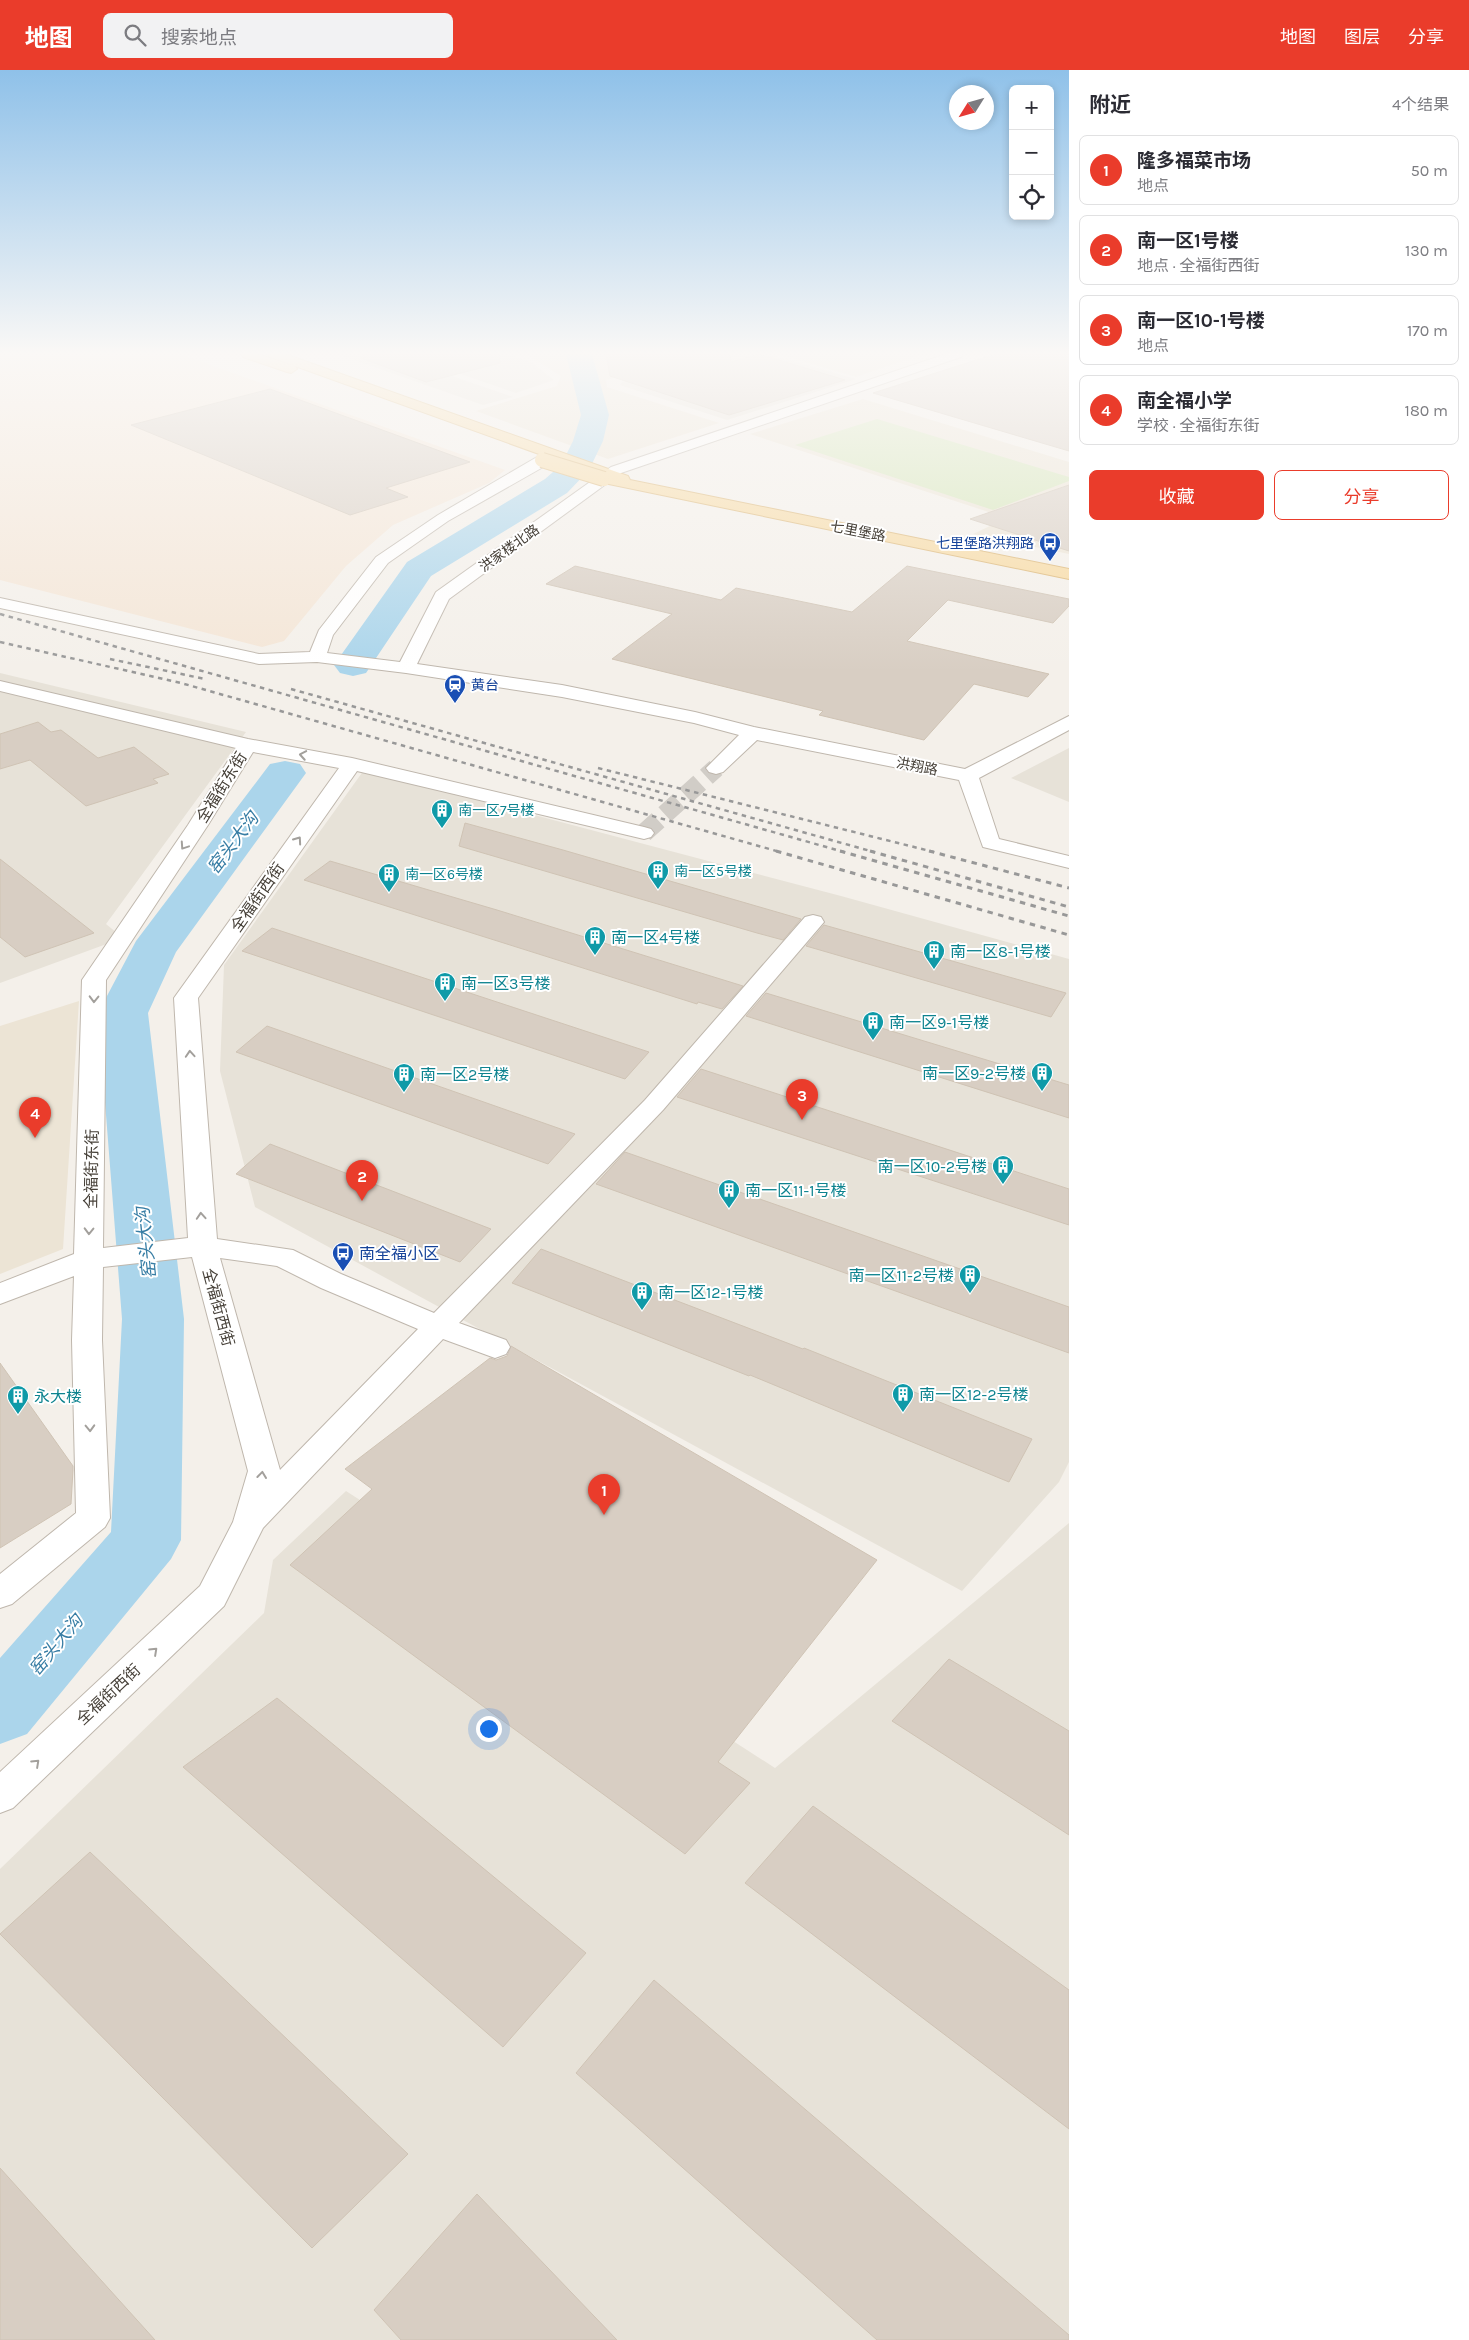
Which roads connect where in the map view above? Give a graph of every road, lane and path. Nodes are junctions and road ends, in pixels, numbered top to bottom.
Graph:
1 (545, 460) edge
2 (554, 460) edge
3 (653, 460) edge
4 (607, 476) junction
5 (1069, 574) edge
6 (0, 603) edge
7 (317, 657) junction
8 (406, 668) junction
9 (0, 686) edge
10 (1069, 722) edge
11 (753, 733) junction
12 (248, 745) junction
13 (352, 764) junction
14 (716, 768) tunnel mouth
15 (968, 776) junction
16 (644, 833) dead end
17 (1069, 862) edge
18 (812, 922) dead end
19 (202, 1246) junction
20 (89, 1259) junction
21 (0, 1294) edge
22 (438, 1326) junction
23 (495, 1347) dead end
24 (250, 1522) junction
25 (0, 1594) edge
26 (0, 1796) edge

1 - 7 street
2 - 4 main road, 七里堡路, bridge
3 - 4 street, 洪家楼北路
4 - 5 main road, 七里堡路
4 - 8 street, 洪家楼北路
6 - 7 street, 洪翔路
7 - 8 street, 洪翔路
8 - 11 street, 洪翔路
9 - 12 street
10 - 15 street
11 - 14 street
11 - 15 street, 洪翔路
13 -> 12 street
12 -> 20 street, 全福街东街
13 - 16 street
19 -> 13 street, 全福街西街
15 - 17 street
18 - 22 street
19 - 20 street
19 - 22 street
24 -> 19 street, 全福街西街
20 - 21 street
20 -> 25 street, 全福街东街
22 - 23 street
22 - 24 street
26 -> 24 street, 全福街西街

